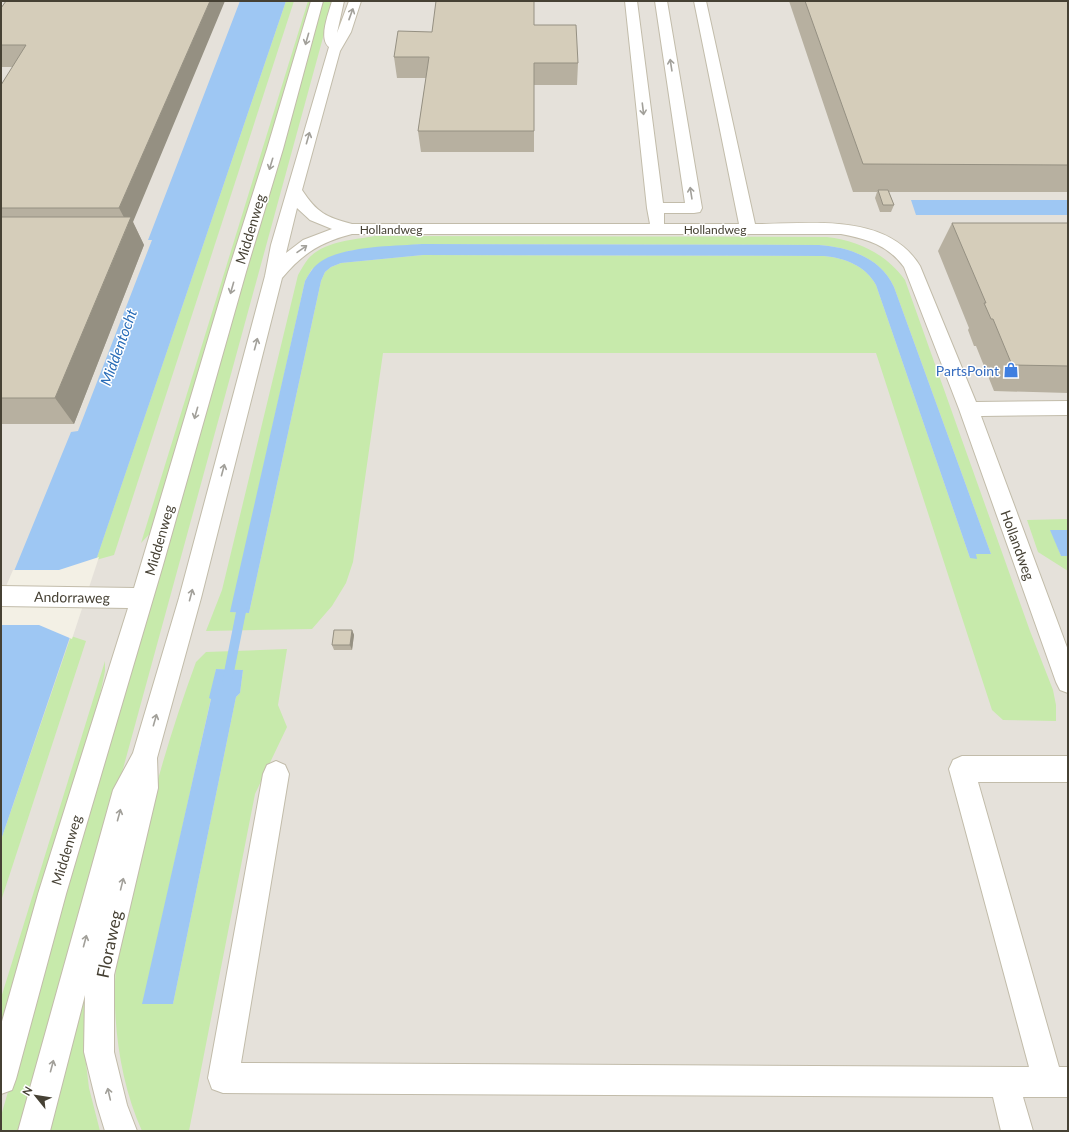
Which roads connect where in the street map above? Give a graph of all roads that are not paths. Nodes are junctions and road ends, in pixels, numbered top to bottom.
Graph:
1 (317, 1) edge
2 (338, 1) edge
3 (355, 1) edge
4 (631, 1) edge
5 (660, 1) edge
6 (700, 1) edge
7 (332, 51) junction
8 (657, 85) junction
9 (294, 189) junction
10 (655, 208) junction
11 (352, 229) junction
12 (658, 229) junction
13 (748, 229) junction
14 (274, 276) junction
15 (969, 408) junction
16 (1068, 408) edge
17 (1, 596) edge
18 (142, 598) junction
19 (1068, 682) edge
20 (144, 758) junction
21 (1068, 769) edge
22 (276, 774) dead end
23 (1, 1079) edge
24 (1004, 1082) junction
25 (1058, 1082) edge
26 (34, 1131) edge
27 (121, 1131) edge
28 (1017, 1131) edge

1 -> 18 street, Middenweg
2 - 7 street
7 -> 3 street
4 - 8 street
8 -> 5 street
6 - 13 street
9 -> 7 street
8 -> 10 street
10 -> 8 street
9 - 11 street, Hollandweg
9 - 14 street
10 - 12 street
11 - 12 street, Hollandweg
14 -> 11 street, Hollandweg
12 - 13 street, Hollandweg
13 - 15 street, Hollandweg
20 -> 14 street
15 - 16 street
15 - 19 street, Hollandweg
17 - 18 street, Andorraweg
18 - 23 street, Middenweg
26 -> 20 street
27 -> 20 street, Floraweg
21 - 25 street
22 - 24 street
24 - 25 street
24 - 28 street

